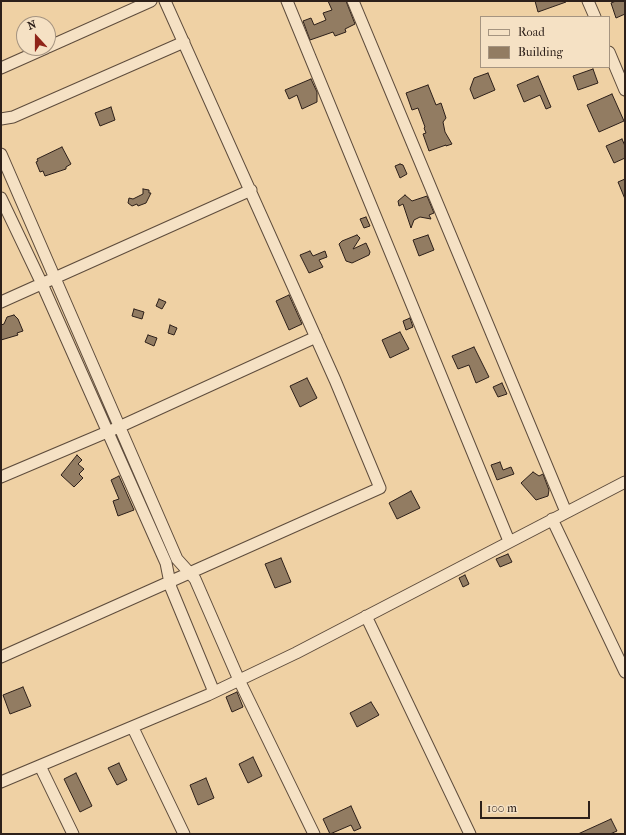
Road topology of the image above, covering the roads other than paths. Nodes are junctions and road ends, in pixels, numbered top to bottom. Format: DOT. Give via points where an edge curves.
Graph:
graph roads {
  1 [pos="151,1"];
  2 [pos="165,1"];
  3 [pos="286,1"];
  4 [pos="353,1"];
  5 [pos="588,1"];
  6 [pos="595,16"];
  7 [pos="184,42"];
  8 [pos="56,44"];
  9 [pos="610,54"];
  10 [pos="29,56"];
  11 [pos="1,68"];
  12 [pos="625,90"];
  13 [pos="1,119"];
  14 [pos="1,154"];
  15 [pos="251,190"];
  16 [pos="1,198"];
  17 [pos="55,279"];
  18 [pos="42,284"];
  19 [pos="1,302"];
  20 [pos="316,337"];
  21 [pos="119,427"];
  22 [pos="107,432"];
  23 [pos="1,477"];
  24 [pos="625,482"];
  25 [pos="566,512"];
  26 [pos="552,519"];
  27 [pos="510,541"];
  28 [pos="191,573"];
  29 [pos="169,582"];
  30 [pos="366,616"];
  31 [pos="1,657"];
  32 [pos="625,672"];
  33 [pos="239,680"];
  34 [pos="214,692"];
  35 [pos="133,728"];
  36 [pos="40,766"];
  37 [pos="1,782"];
  38 [pos="73,834"];
  39 [pos="184,834"];
  40 [pos="314,834"];
  41 [pos="470,834"];
  1 -- 8 [label="street"];
  2 -- 7 [label="street"];
  3 -- 27 [label="street"];
  4 -- 25 [label="street"];
  5 -- 6 [label="street"];
  7 -- 13 [label="street" via="13,117"];
  7 -- 15 [label="street"];
  9 -- 12 [label="street"];
  10 -- 11 [label="street"];
  14 -- 17 [label="street"];
  15 -- 17 [label="street"];
  15 -- 20 [label="street"];
  16 -- 18 [label="street"];
  17 -- 18 [label="street"];
  17 -- 21 [label="street"];
  18 -- 19 [label="street"];
  18 -- 22 [label="street"];
  20 -- 21 [label="street"];
  20 -- 28 [label="street" via="380,488"];
  21 -- 22 [label="street"];
  21 -- 28 [label="street" via="177,559"];
  22 -- 23 [label="street"];
  22 -- 29 [label="street" via="166,563"];
  24 -- 25 [label="street"];
  25 -- 26 [label="street"];
  26 -- 27 [label="street"];
  26 -- 32 [label="street"];
  27 -- 30 [label="street"];
  28 -- 29 [label="street"];
  28 -- 33 [label="street"];
  29 -- 31 [label="street"];
  29 -- 34 [label="street"];
  30 -- 33 [label="street"];
  30 -- 41 [label="street"];
  33 -- 34 [label="street"];
  33 -- 40 [label="street"];
  34 -- 35 [label="street"];
  35 -- 36 [label="street"];
  35 -- 39 [label="street"];
  36 -- 37 [label="street"];
  36 -- 38 [label="street"];
}
